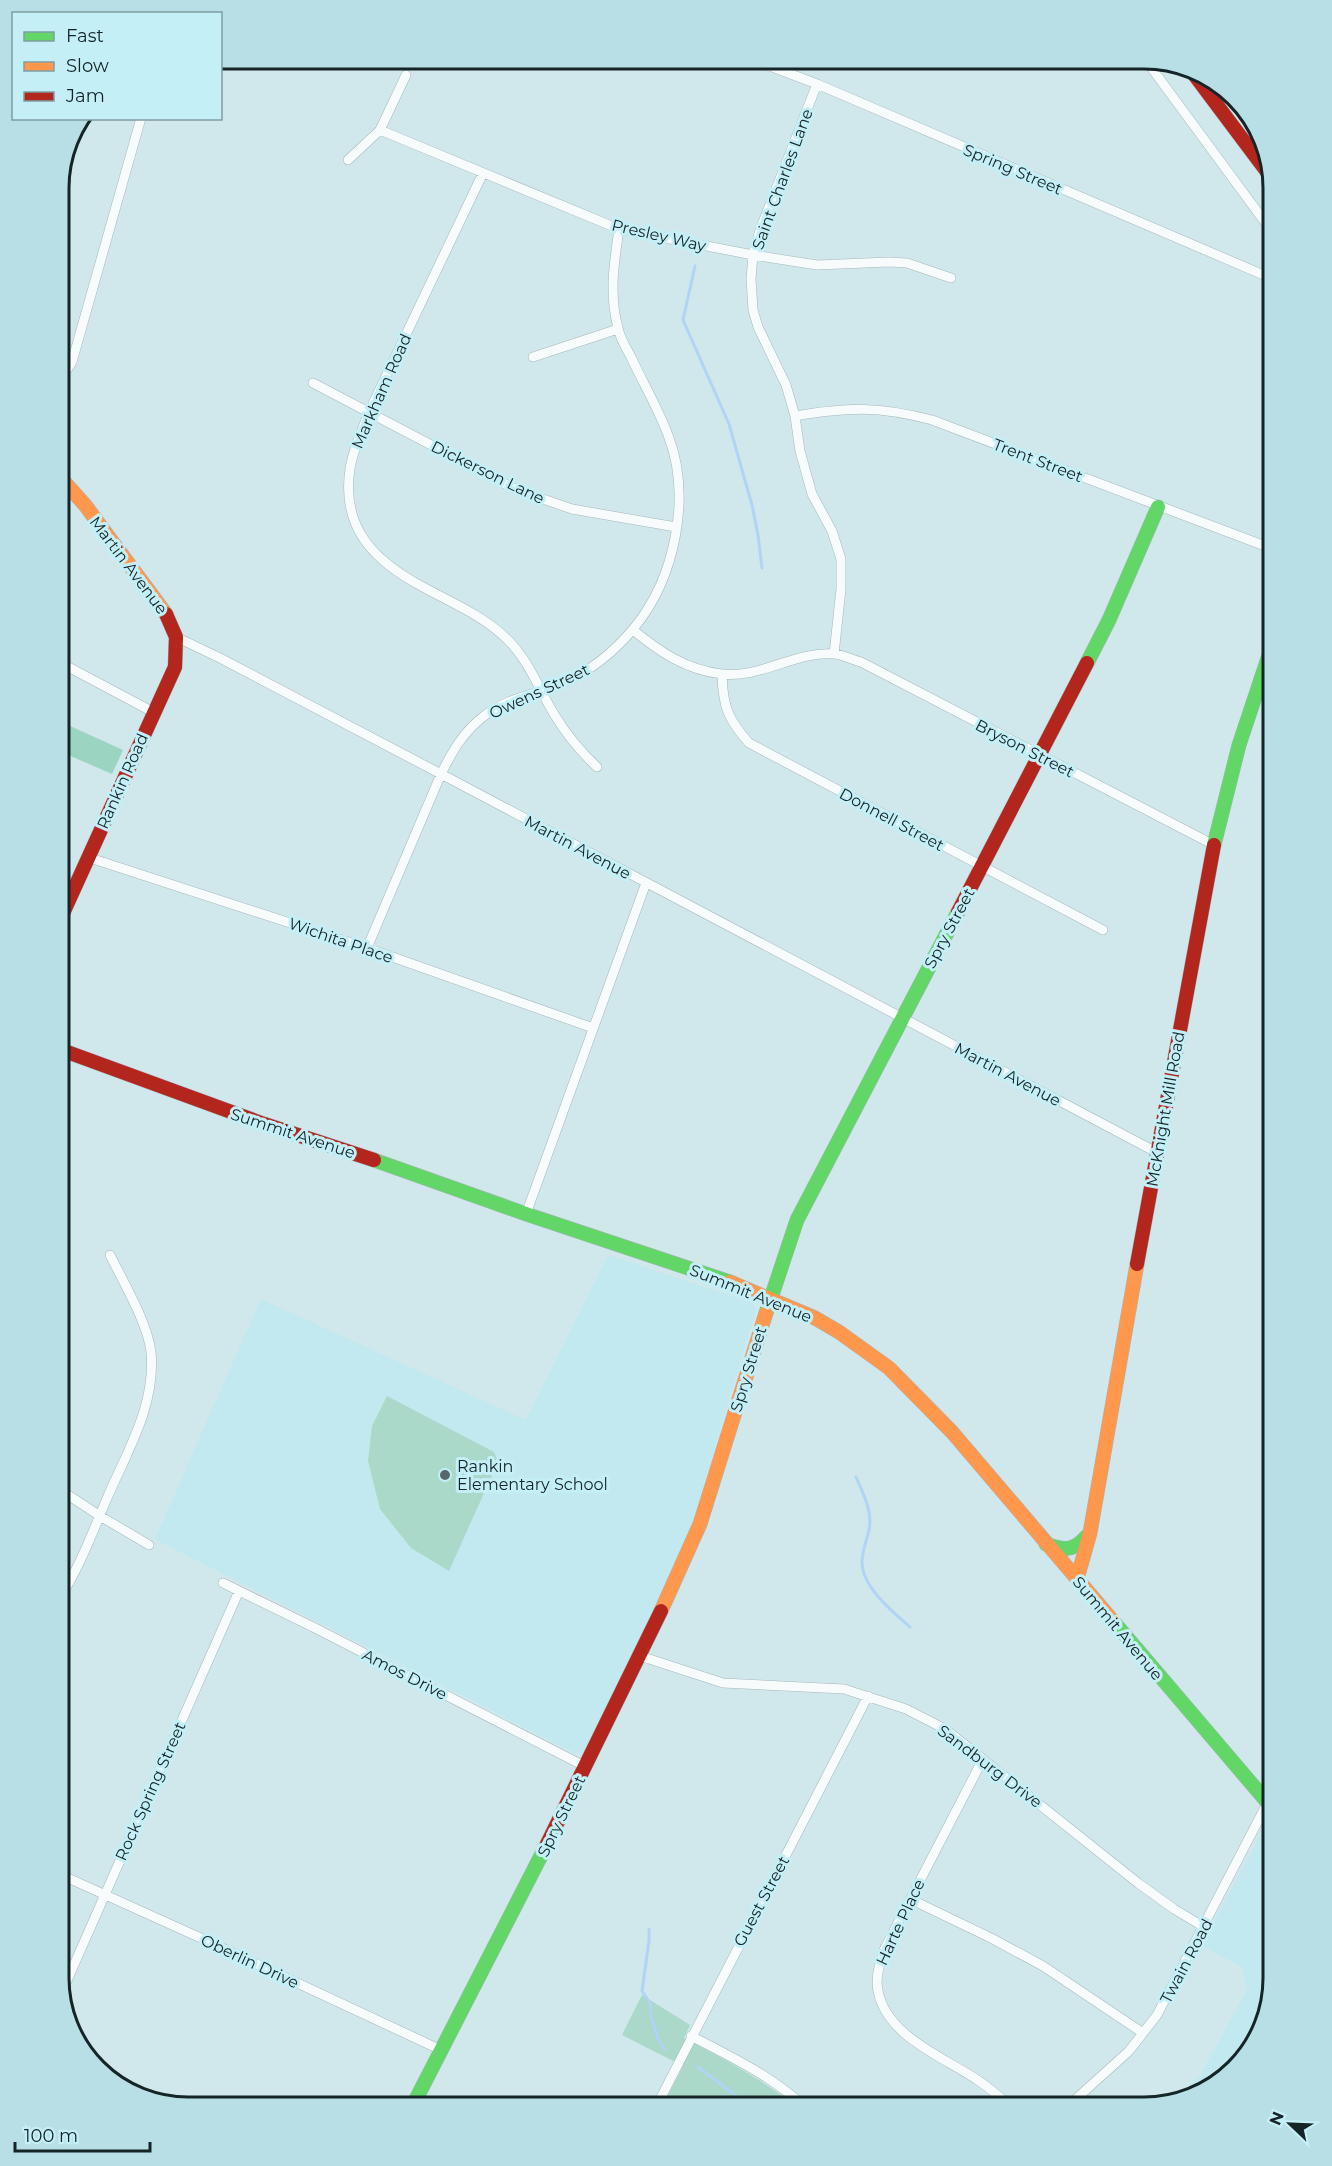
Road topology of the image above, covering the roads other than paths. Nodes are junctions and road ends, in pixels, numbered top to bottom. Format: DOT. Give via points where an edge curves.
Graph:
graph roads {
  1 [pos="778,69"];
  2 [pos="1153,69"];
  3 [pos="406,75"];
  4 [pos="817,84"];
  5 [pos="1202,85"];
  6 [pos="140,120"];
  7 [pos="380,130"];
  8 [pos="348,160"];
  9 [pos="1260,162"];
  10 [pos="483,173"];
  11 [pos="1263,218"];
  12 [pos="620,229"];
  13 [pos="753,255"];
  14 [pos="1263,274"];
  15 [pos="951,278"];
  16 [pos="618,329"];
  17 [pos="533,357"];
  18 [pos="69,367"];
  19 [pos="313,383"];
  20 [pos="369,412"];
  21 [pos="795,416"];
  22 [pos="69,487"];
  23 [pos="1158,507"];
  24 [pos="676,527"];
  25 [pos="1263,545"];
  26 [pos="633,630"];
  27 [pos="176,638"];
  28 [pos="834,654"];
  29 [pos="69,667"];
  30 [pos="722,675"];
  31 [pos="1263,676"];
  32 [pos="541,690"];
  33 [pos="153,712"];
  34 [pos="1040,756"];
  35 [pos="597,767"];
  36 [pos="441,774"];
  37 [pos="1214,845"];
  38 [pos="87,857"];
  39 [pos="982,867"];
  40 [pos="646,884"];
  41 [pos="69,899"];
  42 [pos="1104,930"];
  43 [pos="367,948"];
  44 [pos="903,1019"];
  45 [pos="593,1028"];
  46 [pos="69,1053"];
  47 [pos="1156,1152"];
  48 [pos="526,1214"];
  49 [pos="110,1255"];
  50 [pos="771,1297"];
  51 [pos="69,1496"];
  52 [pos="100,1516"];
  53 [pos="1090,1533"];
  54 [pos="1046,1543"];
  55 [pos="149,1545"];
  56 [pos="1077,1580"];
  57 [pos="69,1582"];
  58 [pos="224,1583"];
  59 [pos="238,1591"];
  60 [pos="640,1656"];
  61 [pos="868,1696"];
  62 [pos="983,1759"];
  63 [pos="586,1767"];
  64 [pos="1263,1793"];
  65 [pos="1263,1815"];
  66 [pos="69,1879"];
  67 [pos="105,1896"];
  68 [pos="910,1899"];
  69 [pos="1204,1927"];
  70 [pos="69,1976"];
  71 [pos="1143,2033"];
  72 [pos="691,2036"];
  73 [pos="441,2050"];
  74 [pos="417,2097"];
  75 [pos="661,2097"];
  76 [pos="793,2097"];
  77 [pos="998,2097"];
  78 [pos="1079,2097"];
  1 -- 4 [label="street, Spring Street"];
  2 -- 11 [label="street"];
  3 -- 7 [label="street"];
  4 -- 13 [label="street, Saint Charles Lane"];
  4 -- 14 [label="street, Spring Street"];
  5 -- 9 [label="main road"];
  6 -- 18 [label="street"];
  7 -- 8 [label="street"];
  7 -- 10 [label="street, Presley Way"];
  10 -- 12 [label="street, Presley Way"];
  10 -- 20 [label="street, Markham Road"];
  12 -- 13 [label="street, Presley Way"];
  12 -- 16 [label="street, Owens Street" via="612,293"];
  13 -- 15 [label="street, Presley Way" via="817,265 907,263"];
  13 -- 21 [label="street, Saint Charles Lane" via="753,310 786,385"];
  16 -- 17 [label="street"];
  16 -- 24 [label="street, Owens Street" via="668,436 679,497"];
  19 -- 20 [label="street, Dickerson Lane"];
  20 -- 24 [label="street, Dickerson Lane" via="544,501"];
  20 -- 32 [label="street, Markham Road" via="352,458 348,493 360,537 397,572 484,620 524,660"];
  21 -- 23 [label="street, Trent Street" via="856,408 905,413"];
  21 -- 28 [label="street, Saint Charles Lane" via="812,494 832,531 841,559"];
  22 -- 27 [label="main road, Martin Avenue" via="158,601"];
  23 -- 25 [label="street, Trent Street"];
  23 -- 34 [label="main road, Spry Street" via="1109,620"];
  24 -- 26 [label="street, Owens Street" via="666,569"];
  26 -- 30 [label="street" via="662,654"];
  26 -- 32 [label="street, Owens Street" via="598,663"];
  27 -- 33 [label="main road, Rankin Road" via="175,667"];
  27 -- 36 [label="street, Martin Avenue"];
  28 -- 30 [label="street"];
  28 -- 34 [label="street, Bryson Street" via="861,662"];
  29 -- 33 [label="street"];
  30 -- 39 [label="street, Donnell Street" via="723,697 733,725 749,744"];
  31 -- 37 [label="main road, McKnight Mill Road" via="1239,745"];
  32 -- 35 [label="street, Markham Road" via="566,733"];
  32 -- 36 [label="street, Owens Street" via="503,704 483,717 453,749"];
  33 -- 38 [label="main road, Rankin Road"];
  34 -- 37 [label="street, Bryson Street"];
  34 -- 39 [label="main road, Spry Street"];
  36 -- 40 [label="street, Martin Avenue"];
  36 -- 43 [label="street, Owens Street"];
  37 -- 47 [label="main road, McKnight Mill Road"];
  38 -- 41 [label="main road, Rankin Road"];
  38 -- 43 [label="street, Wichita Place"];
  39 -- 42 [label="street, Donnell Street"];
  39 -- 44 [label="main road, Spry Street"];
  40 -- 44 [label="street, Martin Avenue"];
  40 -- 45 [label="street"];
  43 -- 45 [label="street, Wichita Place"];
  44 -- 47 [label="street, Martin Avenue"];
  44 -- 50 [label="main road, Spry Street" via="797,1220"];
  45 -- 48 [label="street"];
  46 -- 48 [label="main road, Summit Avenue"];
  47 -- 53 [label="main road, McKnight Mill Road"];
  48 -- 50 [label="main road, Summit Avenue"];
  49 -- 52 [label="street" via="137,1309 151,1350 152,1378 145,1411"];
  50 -- 54 [label="main road, Summit Avenue" via="831,1327 889,1368 952,1432"];
  50 -- 60 [label="main road, Spry Street" via="700,1524"];
  51 -- 52 [label="street"];
  52 -- 55 [label="street"];
  52 -- 57 [label="street"];
  53 -- 54 [label="main road" via="1072,1550"];
  53 -- 56 [label="main road, McKnight Mill Road"];
  54 -- 56 [label="main road, Summit Avenue"];
  56 -- 64 [label="main road, Summit Avenue"];
  58 -- 59 [label="street, Amos Drive"];
  59 -- 63 [label="street, Amos Drive"];
  59 -- 67 [label="street, Rock Spring Street"];
  60 -- 61 [label="street, Sandburg Drive" via="723,1683 844,1689"];
  60 -- 63 [label="main road, Spry Street"];
  61 -- 62 [label="street, Sandburg Drive" via="906,1709 945,1729"];
  61 -- 72 [label="street, Guest Street"];
  62 -- 68 [label="street, Harte Place"];
  62 -- 69 [label="street, Sandburg Drive" via="1138,1883"];
  63 -- 73 [label="main road, Spry Street"];
  65 -- 69 [label="street, Twain Road"];
  66 -- 67 [label="street, Oberlin Drive"];
  67 -- 70 [label="street, Rock Spring Street"];
  67 -- 73 [label="street, Oberlin Drive"];
  68 -- 71 [label="street" via="1043,1966"];
  68 -- 77 [label="street, Harte Place" via="884,1950 878,1971 877,1989 884,2008 908,2035"];
  69 -- 71 [label="street, Twain Road" via="1157,2015"];
  71 -- 78 [label="street, Twain Road"];
  72 -- 75 [label="street, Guest Street"];
  72 -- 76 [label="street" via="743,2062"];
  73 -- 74 [label="main road, Spry Street"];
}
